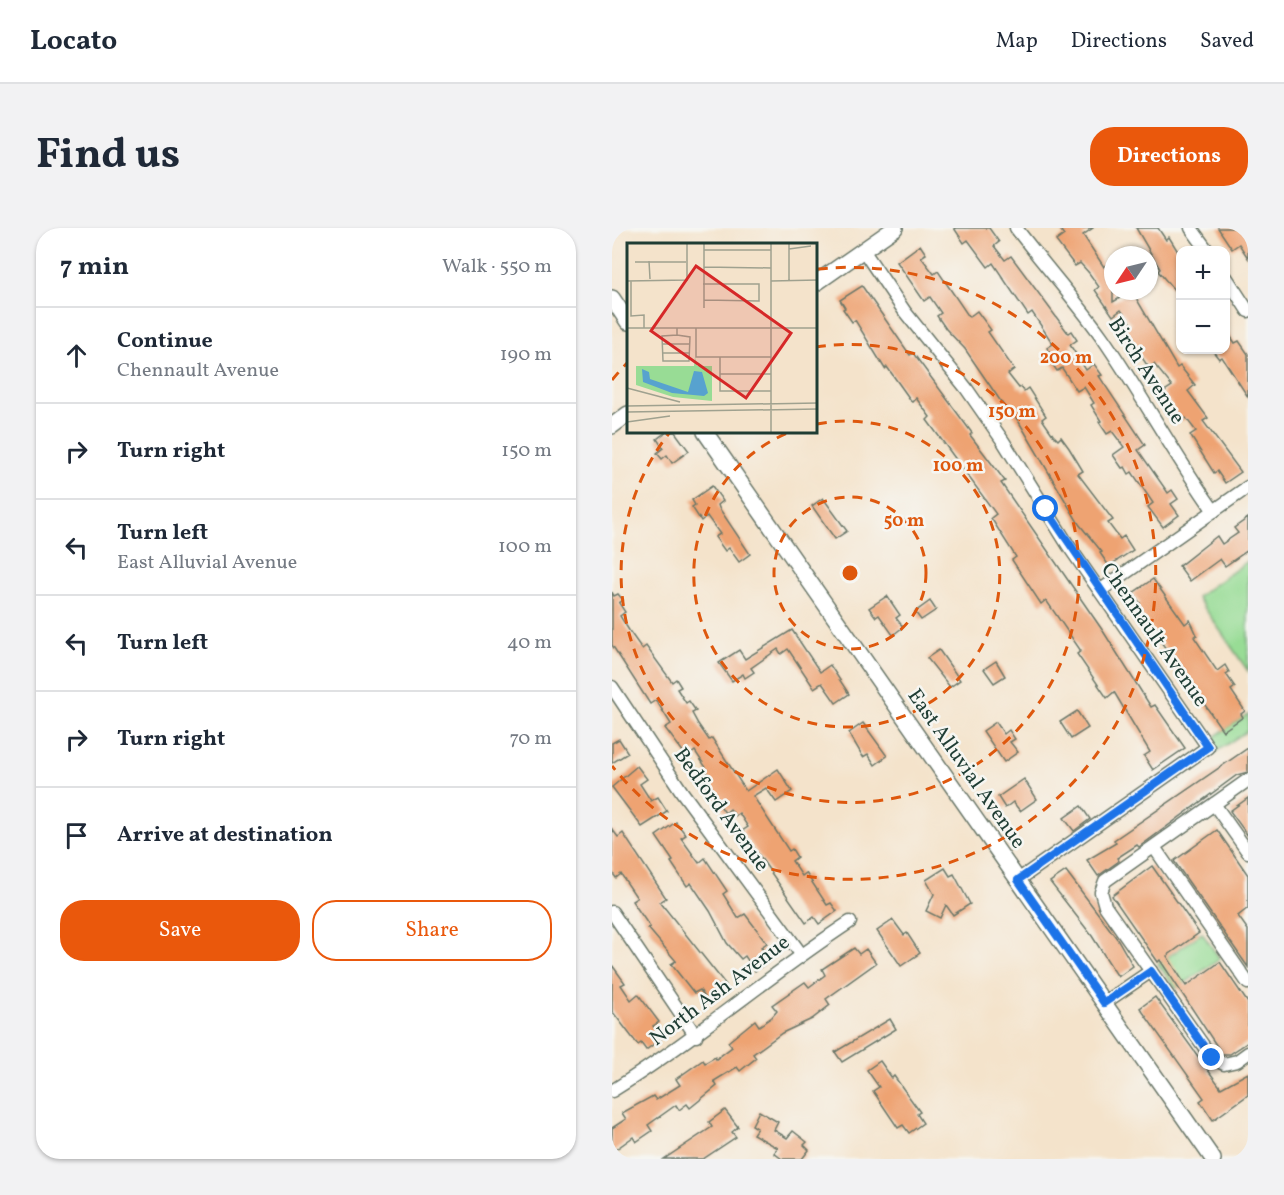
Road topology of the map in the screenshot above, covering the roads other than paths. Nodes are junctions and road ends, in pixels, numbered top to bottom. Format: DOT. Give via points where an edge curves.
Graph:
graph roads {
  1 [pos="895,228"];
  2 [pos="1016,228"];
  3 [pos="1191,228"];
  4 [pos="1204,246"];
  5 [pos="863,250"];
  6 [pos="818,282"];
  7 [pos="1230,283"];
  8 [pos="612,298"];
  9 [pos="1248,311"];
  10 [pos="627,320"];
  11 [pos="627,415"];
  12 [pos="612,426"];
  13 [pos="706,434"];
  14 [pos="1248,487"];
  15 [pos="1214,511"];
  16 [pos="1101,590"];
  17 [pos="612,687"];
  18 [pos="1248,780"];
  19 [pos="1214,804"];
  20 [pos="1154,847"];
  21 [pos="1248,852"];
  22 [pos="1018,880"];
  23 [pos="612,912"];
  24 [pos="850,922"];
  25 [pos="801,954"];
  26 [pos="1151,971"];
  27 [pos="1248,983"];
  28 [pos="1104,1003"];
  29 [pos="696,1036"];
  30 [pos="1248,1053"];
  31 [pos="612,1091"];
  32 [pos="1213,1159"];
  1 -- 5 [label="street"];
  2 -- 15 [label="street, Birch Avenue" via="1102,337"];
  3 -- 4 [label="street"];
  5 -- 6 [label="street"];
  5 -- 16 [label="street, Chennault Avenue" via="905,312 966,388"];
  7 -- 9 [label="street"];
  8 -- 10 [label="street"];
  11 -- 12 [label="street"];
  13 -- 22 [label="street, East Alluvial Avenue"];
  14 -- 15 [label="street"];
  15 -- 16 [label="street"];
  16 -- 22 [label="street, Chennault Avenue" via="1208,747"];
  17 -- 25 [label="street, Bedford Avenue" via="682,792"];
  18 -- 19 [label="street"];
  19 -- 20 [label="street"];
  19 -- 21 [label="street"];
  20 -- 26 [label="street" via="1105,881 1101,892 1106,906"];
  20 -- 27 [label="street"];
  22 -- 28 [label="street, East Alluvial Avenue"];
  23 -- 29 [label="street"];
  24 -- 25 [label="street, North Ash Avenue"];
  25 -- 29 [label="street, North Ash Avenue"];
  26 -- 28 [label="street"];
  26 -- 30 [label="street" via="1212,1058 1224,1064"];
  28 -- 32 [label="street, East Alluvial Avenue"];
  29 -- 31 [label="street, North Ash Avenue"];
}
